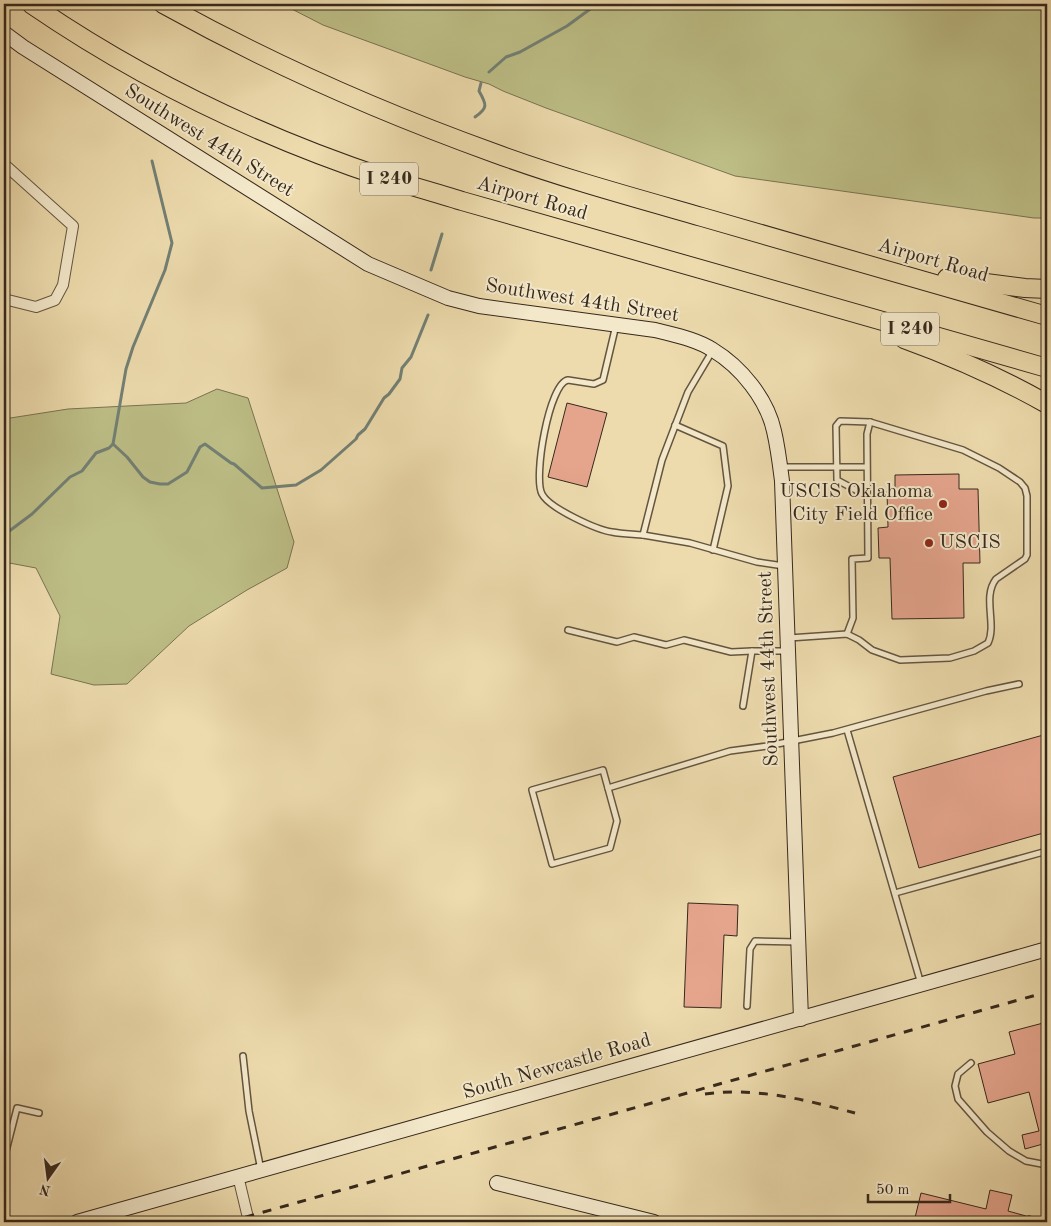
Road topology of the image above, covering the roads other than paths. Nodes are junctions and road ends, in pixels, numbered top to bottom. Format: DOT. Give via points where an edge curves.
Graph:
graph roads {
  1 [pos="31,4"];
  2 [pos="163,4"];
  3 [pos="4,33"];
  4 [pos="4,164"];
  5 [pos="886,270"];
  6 [pos="1047,289"];
  7 [pos="772,291"];
  8 [pos="4,300"];
  9 [pos="1047,316"];
  10 [pos="616,325"];
  11 [pos="713,350"];
  12 [pos="1047,368"];
  13 [pos="1047,404"];
  14 [pos="870,422"];
  15 [pos="675,425"];
  16 [pos="866,466"];
  17 [pos="780,467"];
  18 [pos="837,467"];
  19 [pos="867,496"];
  20 [pos="643,535"];
  21 [pos="713,550"];
  22 [pos="786,566"];
  23 [pos="568,630"];
  24 [pos="847,634"];
  25 [pos="789,644"];
  26 [pos="752,650"];
  27 [pos="1019,684"];
  28 [pos="743,706"];
  29 [pos="847,730"];
  30 [pos="792,742"];
  31 [pos="608,788"];
  32 [pos="1047,851"];
  33 [pos="895,893"];
  34 [pos="798,942"];
  35 [pos="1047,949"];
  36 [pos="921,985"];
  37 [pos="747,1006"];
  38 [pos="801,1019"];
  39 [pos="243,1056"];
  40 [pos="971,1063"];
  41 [pos="39,1113"];
  42 [pos="4,1159"];
  43 [pos="1047,1165"];
  44 [pos="261,1170"];
  45 [pos="238,1176"];
  46 [pos="497,1183"];
  47 [pos="4,1214"];
  48 [pos="10,1222"];
  49 [pos="77,1222"];
  50 [pos="250,1222"];
  51 [pos="654,1222"];
  1 -- 7 [label="highway, Airport Road / I 240" via="149,76 271,134 335,160 385,178"];
  2 -- 5 [label="highway, Airport Road / I 240" via="266,58 349,96 496,154 580,182"];
  3 -- 10 [label="street, Southwest 44th Street" via="368,264 448,298 472,304"];
  4 -- 8 [label="street" via="73,226 63,285 55,300 36,308"];
  5 -- 6 [label="highway"];
  5 -- 9 [label="highway, Airport Road / I 240"];
  7 -- 12 [label="highway, Airport Road / I 240"];
  7 -- 13 [label="highway" via="951,356 1011,383"];
  10 -- 11 [label="street, Southwest 44th Street" via="675,335"];
  10 -- 20 [label="lane" via="603,380 594,384 568,380 560,385 552,402 539,481 543,496 568,514 611,532"];
  11 -- 15 [label="lane" via="688,392"];
  11 -- 17 [label="street, Southwest 44th Street" via="747,379 762,402 774,430"];
  14 -- 16 [label="lane"];
  14 -- 18 [label="lane" via="840,420 836,426"];
  14 -- 24 [label="lane" via="963,450 1020,482 1028,496 1028,550 1025,560 993,583 990,639 974,651 950,658 900,660 872,650"];
  15 -- 20 [label="lane" via="662,460"];
  15 -- 21 [label="lane" via="723,446 728,486"];
  16 -- 18 [label="lane"];
  16 -- 19 [label="lane"];
  17 -- 18 [label="lane"];
  17 -- 22 [label="street, Southwest 44th Street"];
  18 -- 19 [label="lane" via="837,480"];
  19 -- 24 [label="lane" via="868,558 852,559 853,618"];
  20 -- 21 [label="lane"];
  21 -- 22 [label="lane"];
  22 -- 25 [label="street, Southwest 44th Street"];
  23 -- 26 [label="lane" via="616,642 634,637 666,645 684,640 732,652"];
  24 -- 25 [label="lane"];
  25 -- 26 [label="lane"];
  25 -- 30 [label="street, Southwest 44th Street"];
  26 -- 28 [label="lane"];
  27 -- 29 [label="lane"];
  29 -- 30 [label="lane"];
  29 -- 33 [label="lane"];
  30 -- 31 [label="lane" via="730,751"];
  30 -- 34 [label="street, Southwest 44th Street"];
  31 -- 31 [label="lane" via="617,821 610,848 552,864 532,790 603,770"];
  32 -- 33 [label="lane"];
  33 -- 36 [label="lane"];
  34 -- 37 [label="lane" via="755,941 750,949"];
  34 -- 38 [label="street, Southwest 44th Street"];
  35 -- 36 [label="street, South Newcastle Road"];
  36 -- 38 [label="street, South Newcastle Road"];
  38 -- 44 [label="street, South Newcastle Road"];
  39 -- 44 [label="lane" via="249,1111"];
  40 -- 43 [label="lane" via="958,1074 955,1086 958,1098 987,1132 1009,1151 1026,1161"];
  41 -- 42 [label="lane" via="17,1108"];
  44 -- 45 [label="street, South Newcastle Road"];
  45 -- 49 [label="street, South Newcastle Road"];
  45 -- 50 [label="street"];
  46 -- 51 [label="street"];
  47 -- 48 [label="lane"];
}
